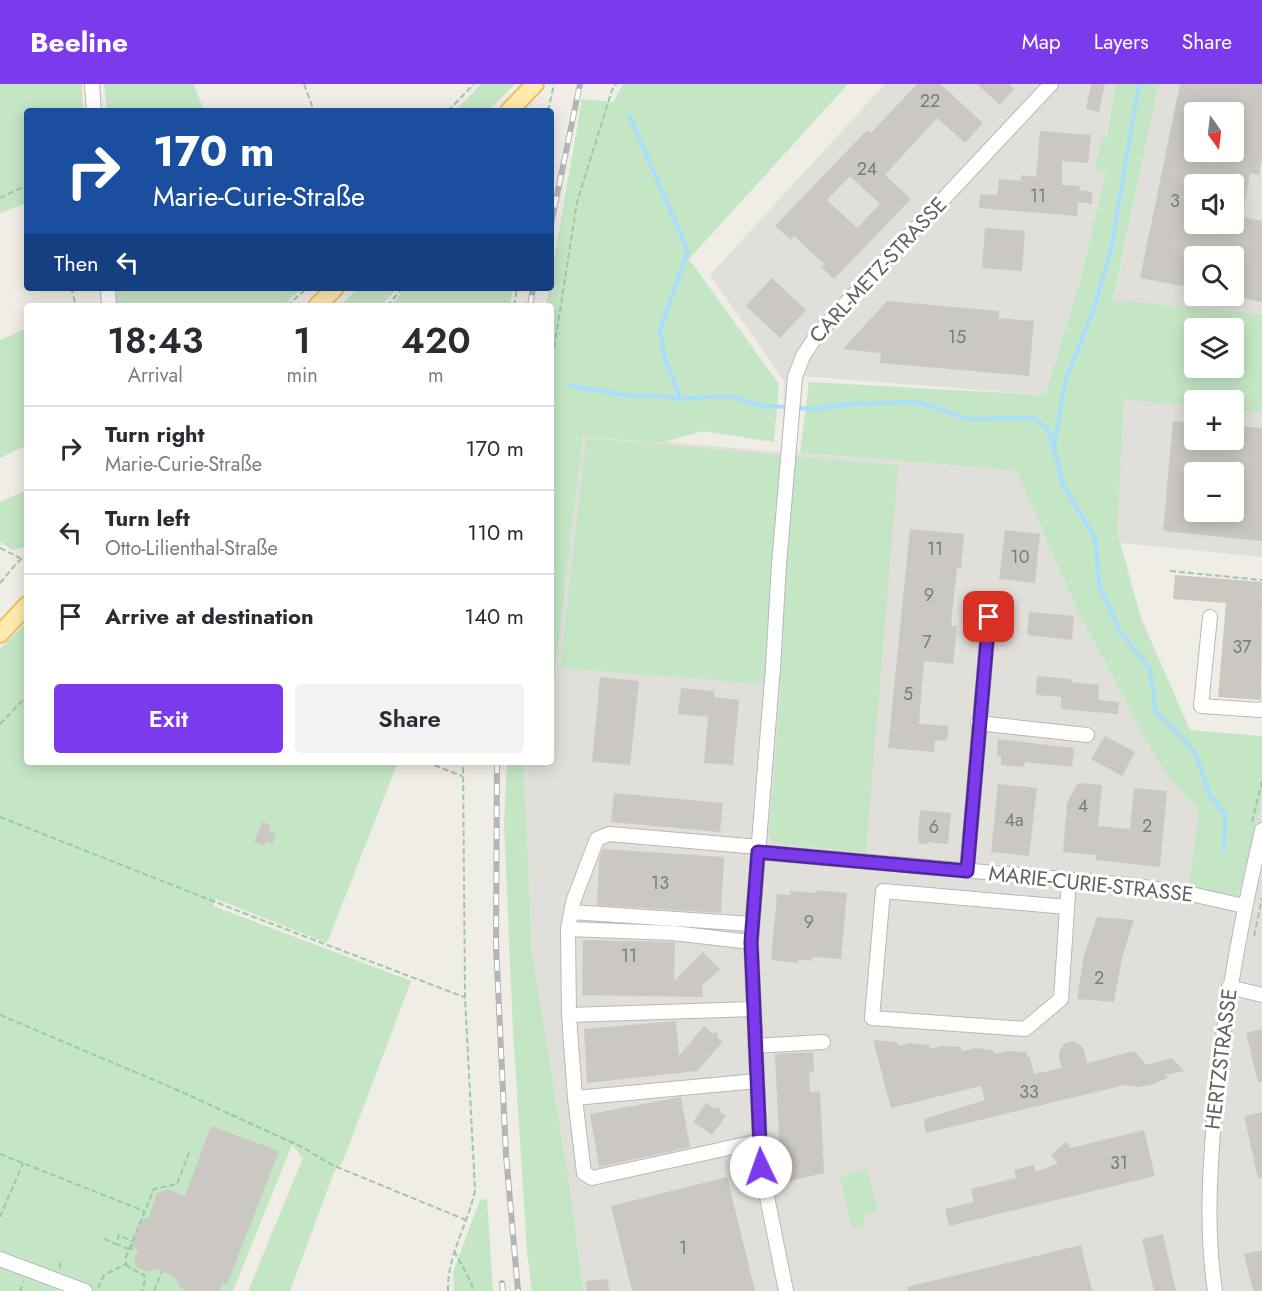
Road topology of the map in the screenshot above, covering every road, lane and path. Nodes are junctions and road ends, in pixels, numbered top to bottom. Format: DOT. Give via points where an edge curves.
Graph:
graph roads {
  1 [pos="92,84"];
  2 [pos="304,84"];
  3 [pos="474,84"];
  4 [pos="535,84"];
  5 [pos="554,84"];
  6 [pos="611,84"];
  7 [pos="616,84"];
  8 [pos="1051,84"];
  9 [pos="612,90"];
  10 [pos="94,108"];
  11 [pos="313,108"];
  12 [pos="451,108"];
  13 [pos="512,108"];
  14 [pos="549,108"];
  15 [pos="24,186"];
  16 [pos="0,198"];
  17 [pos="304,291"];
  18 [pos="332,291"];
  19 [pos="400,291"];
  20 [pos="290,303"];
  21 [pos="320,303"];
  22 [pos="390,303"];
  23 [pos="554,349"];
  24 [pos="0,548"];
  25 [pos="24,556"];
  26 [pos="20,558"];
  27 [pos="1170,571"];
  28 [pos="1262,580"];
  29 [pos="0,583"];
  30 [pos="24,608"];
  31 [pos="989,617"];
  32 [pos="1210,617"];
  33 [pos="0,634"];
  34 [pos="24,699"];
  35 [pos="1262,709"];
  36 [pos="978,723"];
  37 [pos="0,724"];
  38 [pos="1087,735"];
  39 [pos="434,765"];
  40 [pos="463,765"];
  41 [pos="462,776"];
  42 [pos="0,817"];
  43 [pos="1262,830"];
  44 [pos="758,850"];
  45 [pos="967,871"];
  46 [pos="1070,879"];
  47 [pos="1244,906"];
  48 [pos="1067,907"];
  49 [pos="571,912"];
  50 [pos="752,924"];
  51 [pos="568,929"];
  52 [pos="751,942"];
  53 [pos="1229,987"];
  54 [pos="1262,995"];
  55 [pos="465,997"];
  56 [pos="754,1009"];
  57 [pos="0,1015"];
  58 [pos="569,1016"];
  59 [pos="823,1042"];
  60 [pos="755,1046"];
  61 [pos="757,1081"];
  62 [pos="575,1098"];
  63 [pos="760,1141"];
  64 [pos="190,1150"];
  65 [pos="0,1154"];
  66 [pos="23,1163"];
  67 [pos="144,1211"];
  68 [pos="0,1217"];
  69 [pos="466,1220"];
  70 [pos="104,1239"];
  71 [pos="132,1243"];
  72 [pos="116,1244"];
  73 [pos="129,1249"];
  74 [pos="454,1251"];
  75 [pos="0,1259"];
  76 [pos="126,1264"];
  77 [pos="162,1271"];
  78 [pos="85,1291"];
  79 [pos="97,1291"];
  80 [pos="142,1291"];
  81 [pos="154,1291"];
  82 [pos="447,1291"];
  83 [pos="473,1291"];
  84 [pos="786,1291"];
  85 [pos="1215,1291"];
  1 -- 10 [label="street"];
  2 -- 11 [label="path"];
  3 -- 12 [label="path"];
  4 -- 13 [label="main road"];
  5 -- 14 [label="path"];
  6 -- 9 [label="path"];
  7 -- 9 [label="path"];
  8 -- 44 [label="street, CARL-METZ-STRASSE" via="819,332 798,366"];
  9 -- 23 [label="path" via="577,202"];
  15 -- 16 [label="path"];
  17 -- 20 [label="path"];
  18 -- 21 [label="main road"];
  19 -- 22 [label="path"];
  24 -- 26 [label="path"];
  25 -- 26 [label="path"];
  26 -- 29 [label="path"];
  27 -- 28 [label="path"];
  30 -- 33 [label="main road"];
  31 -- 36 [label="street"];
  32 -- 35 [label="street" via="1201,706"];
  34 -- 37 [label="path"];
  36 -- 38 [label="street"];
  36 -- 45 [label="street"];
  39 -- 41 [label="path"];
  40 -- 41 [label="path"];
  41 -- 55 [label="path"];
  42 -- 55 [label="path"];
  43 -- 47 [label="street, HERTZSTRASSE"];
  44 -- 45 [label="street, MARIE-CURIE-STRASSE"];
  44 -- 49 [label="street, MARIE-CURIE-STRASSE" via="602,835 597,839"];
  44 -- 50 [label="street, CARL-METZ-STRASSE"];
  45 -- 46 [label="street, MARIE-CURIE-STRASSE"];
  46 -- 47 [label="street, MARIE-CURIE-STRASSE" via="1191,894"];
  46 -- 48 [label="street"];
  47 -- 53 [label="street, HERTZSTRASSE"];
  48 -- 48 [label="street" via="1061,999 1024,1029 872,1018 883,891"];
  49 -- 50 [label="street"];
  49 -- 51 [label="street"];
  50 -- 52 [label="street, CARL-METZ-STRASSE"];
  51 -- 52 [label="street" via="673,933"];
  51 -- 58 [label="street"];
  52 -- 56 [label="street, CARL-METZ-STRASSE"];
  53 -- 54 [label="street"];
  53 -- 85 [label="street, HERTZSTRASSE" via="1216,1076 1208,1195"];
  55 -- 69 [label="path" via="475,1190"];
  56 -- 58 [label="street"];
  56 -- 60 [label="street, CARL-METZ-STRASSE"];
  57 -- 69 [label="path" via="173,1088 304,1148 332,1165"];
  58 -- 62 [label="street"];
  59 -- 60 [label="street"];
  60 -- 61 [label="street, CARL-METZ-STRASSE"];
  61 -- 62 [label="street"];
  61 -- 63 [label="street, CARL-METZ-STRASSE"];
  62 -- 63 [label="street" via="584,1173 588,1178"];
  63 -- 84 [label="street, CARL-METZ-STRASSE" via="761,1167"];
  64 -- 67 [label="path" via="177,1184 154,1189"];
  65 -- 66 [label="path"];
  66 -- 67 [label="path"];
  66 -- 68 [label="path"];
  67 -- 71 [label="path"];
  69 -- 74 [label="path"];
  70 -- 72 [label="path"];
  71 -- 72 [label="path" via="119,1235"];
  71 -- 73 [label="path"];
  72 -- 73 [label="path"];
  73 -- 76 [label="path"];
  74 -- 82 [label="path"];
  74 -- 83 [label="path"];
  75 -- 78 [label="street"];
  76 -- 79 [label="path" via="104,1275"];
  76 -- 80 [label="path" via="144,1275"];
  77 -- 81 [label="path"];
}
